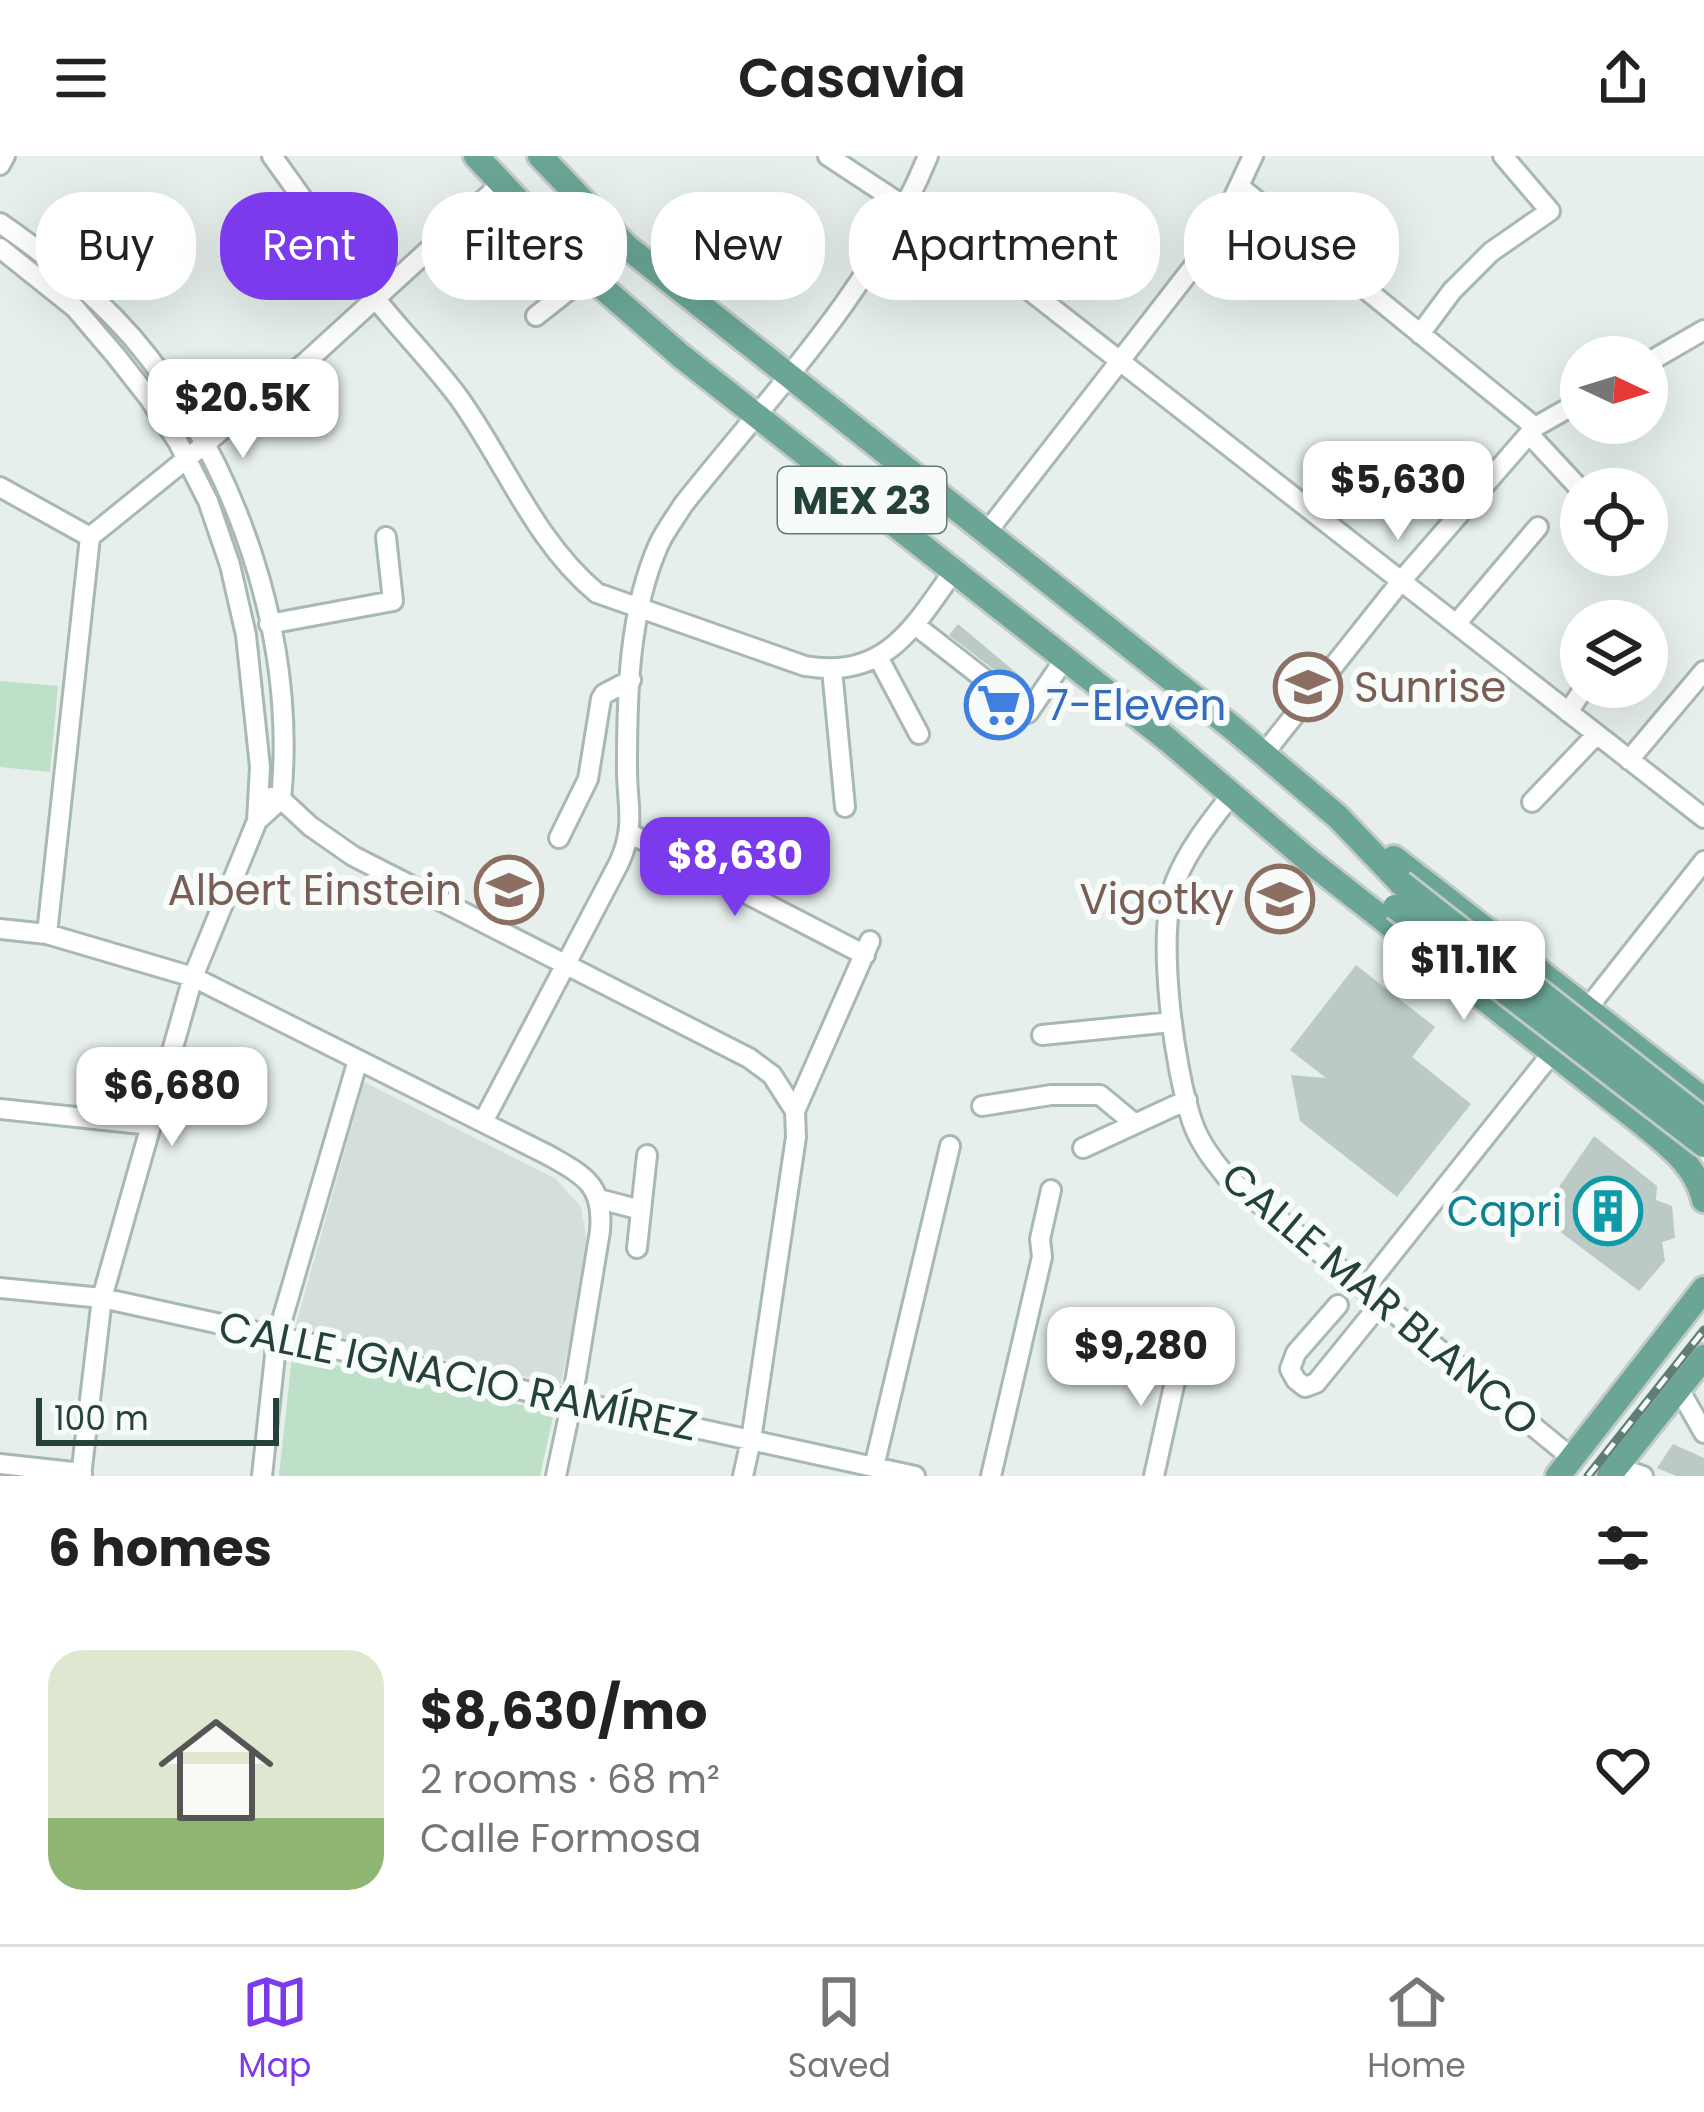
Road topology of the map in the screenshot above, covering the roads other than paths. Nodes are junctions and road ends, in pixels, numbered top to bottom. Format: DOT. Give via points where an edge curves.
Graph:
graph roads {
  1 [pos="5,156"];
  2 [pos="272,156"];
  3 [pos="476,156"];
  4 [pos="540,156"];
  5 [pos="828,156"];
  6 [pos="928,156"];
  7 [pos="1253,156"];
  8 [pos="1503,156"];
  9 [pos="0,165"];
  10 [pos="501,184"];
  11 [pos="1240,187"];
  12 [pos="298,192"];
  13 [pos="509,192"];
  14 [pos="884,192"];
  15 [pos="912,192"];
  16 [pos="0,223"];
  17 [pos="0,248"];
  18 [pos="398,279"];
  19 [pos="849,298"];
  20 [pos="375,300"];
  21 [pos="377,300"];
  22 [pos="556,300"];
  23 [pos="617,300"];
  24 [pos="1040,300"];
  25 [pos="536,316"];
  26 [pos="1704,330"];
  27 [pos="1420,334"];
  28 [pos="1668,351"];
  29 [pos="1120,364"];
  30 [pos="788,375"];
  31 [pos="1560,414"];
  32 [pos="754,415"];
  33 [pos="1532,431"];
  34 [pos="205,444"];
  35 [pos="187,458"];
  36 [pos="1563,468"];
  37 [pos="0,487"];
  38 [pos="1538,527"];
  39 [pos="987,532"];
  40 [pos="90,537"];
  41 [pos="386,538"];
  42 [pos="953,572"];
  43 [pos="1402,580"];
  44 [pos="640,609"];
  45 [pos="269,624"];
  46 [pos="1456,624"];
  47 [pos="915,626"];
  48 [pos="878,657"];
  49 [pos="1064,660"];
  50 [pos="832,669"];
  51 [pos="1704,671"];
  52 [pos="631,680"];
  53 [pos="1571,708"];
  54 [pos="1568,712"];
  55 [pos="1234,729"];
  56 [pos="919,734"];
  57 [pos="1596,735"];
  58 [pos="1270,746"];
  59 [pos="1629,760"];
  60 [pos="1232,794"];
  61 [pos="260,795"];
  62 [pos="281,799"];
  63 [pos="1532,802"];
  64 [pos="845,807"];
  65 [pos="1704,818"];
  66 [pos="257,821"];
  67 [pos="1267,823"];
  68 [pos="631,834"];
  69 [pos="560,838"];
  70 [pos="1704,860"];
  71 [pos="1398,895"];
  72 [pos="0,929"];
  73 [pos="47,934"];
  74 [pos="565,962"];
  75 [pos="193,977"];
  76 [pos="1587,1009"];
  77 [pos="1172,1022"];
  78 [pos="1042,1035"];
  79 [pos="1552,1053"];
  80 [pos="358,1060"];
  81 [pos="1675,1079"];
  82 [pos="1187,1100"];
  83 [pos="1704,1100"];
  84 [pos="982,1106"];
  85 [pos="0,1109"];
  86 [pos="795,1112"];
  87 [pos="1704,1121"];
  88 [pos="483,1122"];
  89 [pos="1135,1124"];
  90 [pos="1642,1124"];
  91 [pos="151,1125"];
  92 [pos="1704,1144"];
  93 [pos="950,1146"];
  94 [pos="1083,1148"];
  95 [pos="647,1155"];
  96 [pos="1051,1190"];
  97 [pos="599,1199"];
  98 [pos="1704,1200"];
  99 [pos="641,1210"];
  100 [pos="637,1248"];
  101 [pos="0,1288"];
  102 [pos="1364,1289"];
  103 [pos="1704,1289"];
  104 [pos="102,1298"];
  105 [pos="1381,1303"];
  106 [pos="1338,1305"];
  107 [pos="277,1336"];
  108 [pos="1181,1354"];
  109 [pos="1704,1357"];
  110 [pos="1679,1389"];
  111 [pos="572,1401"];
  112 [pos="1704,1433"];
  113 [pos="751,1440"];
  114 [pos="0,1464"];
  115 [pos="874,1467"];
  116 [pos="1565,1467"];
  117 [pos="1612,1472"];
  118 [pos="81,1474"];
  119 [pos="262,1476"];
  120 [pos="556,1476"];
  121 [pos="743,1476"];
  122 [pos="915,1476"];
  123 [pos="991,1476"];
  124 [pos="1154,1476"];
  125 [pos="1643,1476"];
  1 -- 9 [label="street"];
  2 -- 12 [label="street"];
  3 -- 10 [label="main road, MEX 23"];
  4 -- 30 [label="main road, MEX 23" via="627,247"];
  5 -- 14 [label="street"];
  6 -- 15 [label="street"];
  7 -- 11 [label="street"];
  8 -- 27 [label="street" via="1550,212 1491,252"];
  10 -- 13 [label="main road, MEX 23"];
  10 -- 18 [label="street"];
  11 -- 27 [label="street"];
  11 -- 29 [label="street" via="1200,258"];
  16 -- 34 [label="street" via="89,292 133,338"];
  17 -- 35 [label="street" via="75,308"];
  19 -- 30 [label="street"];
  20 -- 34 [label="street"];
  21 -- 44 [label="street" via="457,394 555,552 597,593"];
  22 -- 25 [label="street"];
  23 -- 32 [label="main road, MEX 23"];
  24 -- 29 [label="street"];
  26 -- 28 [label="street"];
  27 -- 33 [label="street"];
  29 -- 39 [label="street"];
  29 -- 43 [label="street"];
  30 -- 32 [label="street"];
  30 -- 39 [label="main road, MEX 23"];
  31 -- 33 [label="street"];
  32 -- 42 [label="main road, MEX 23"];
  32 -- 44 [label="street" via="659,543"];
  33 -- 36 [label="street"];
  33 -- 43 [label="street"];
  34 -- 35 [label="street"];
  34 -- 45 [label="street" via="234,507"];
  35 -- 40 [label="street"];
  35 -- 61 [label="street" via="223,544 247,635"];
  37 -- 40 [label="street"];
  38 -- 46 [label="street"];
  39 -- 55 [label="main road, MEX 23"];
  40 -- 73 [label="street"];
  41 -- 45 [label="street" via="393,601"];
  42 -- 47 [label="street"];
  42 -- 49 [label="main road, MEX 23"];
  43 -- 46 [label="street"];
  43 -- 58 [label="street"];
  44 -- 50 [label="street" via="805,667"];
  44 -- 52 [label="street"];
  45 -- 62 [label="street" via="283,731"];
  46 -- 54 [label="street"];
  47 -- 48 [label="street"];
  47 -- 49 [label="street" via="1028,713"];
  48 -- 50 [label="street"];
  48 -- 56 [label="street"];
  49 -- 60 [label="main road, MEX 23"];
  50 -- 64 [label="street"];
  51 -- 59 [label="street"];
  52 -- 68 [label="street"];
  52 -- 69 [label="street" via="601,699 588,779"];
  53 -- 54 [label="street"];
  54 -- 57 [label="street"];
  55 -- 58 [label="main road, MEX 23"];
  55 -- 71 [label="main road, MEX 23" via="1338,817"];
  57 -- 59 [label="street"];
  57 -- 63 [label="street"];
  58 -- 76 [label="main road, MEX 23" via="1408,872"];
  59 -- 65 [label="street"];
  60 -- 67 [label="main road, MEX 23"];
  60 -- 77 [label="street, CALLE MAR BLANCO" via="1174,884 1166,942"];
  61 -- 62 [label="street"];
  61 -- 66 [label="street"];
  62 -- 66 [label="street"];
  62 -- 74 [label="street" via="353,856"];
  66 -- 75 [label="street"];
  67 -- 71 [label="main road"];
  67 -- 79 [label="main road, MEX 23"];
  68 -- 74 [label="street"];
  68 -- 86 [label="street" via="867,948"];
  70 -- 76 [label="street"];
  71 -- 87 [label="main road, bridge"];
  71 -- 92 [label="main road, bridge"];
  72 -- 73 [label="street"];
  73 -- 75 [label="street"];
  74 -- 86 [label="street" via="749,1058 772,1075"];
  74 -- 88 [label="street"];
  75 -- 80 [label="street"];
  75 -- 91 [label="street"];
  76 -- 81 [label="main road, MEX 23"];
  77 -- 78 [label="street"];
  77 -- 82 [label="street, CALLE MAR BLANCO"];
  79 -- 90 [label="main road, MEX 23"];
  79 -- 102 [label="street"];
  80 -- 88 [label="street"];
  80 -- 107 [label="street"];
  81 -- 83 [label="main road, MEX 23"];
  81 -- 90 [label="main road" via="1687,1098 1681,1120 1663,1130"];
  82 -- 89 [label="street"];
  82 -- 102 [label="street, CALLE MAR BLANCO" via="1205,1150 1226,1176"];
  84 -- 89 [label="street" via="1100,1095"];
  85 -- 91 [label="street"];
  86 -- 113 [label="street"];
  88 -- 97 [label="street" via="572,1168"];
  89 -- 94 [label="street"];
  90 -- 98 [label="main road, MEX 23" via="1687,1163"];
  91 -- 104 [label="street"];
  93 -- 115 [label="street"];
  95 -- 99 [label="street"];
  96 -- 123 [label="street"];
  97 -- 99 [label="street"];
  97 -- 111 [label="street"];
  99 -- 100 [label="street"];
  101 -- 104 [label="street, CALLE IGNACIO RAMÍREZ"];
  102 -- 105 [label="street, CALLE MAR BLANCO"];
  103 -- 116 [label="main road"];
  104 -- 107 [label="street, CALLE IGNACIO RAMÍREZ"];
  104 -- 118 [label="street"];
  105 -- 106 [label="street" via="1305,1387 1290,1369 1296,1353"];
  105 -- 116 [label="street, CALLE MAR BLANCO"];
  107 -- 111 [label="street, CALLE IGNACIO RAMÍREZ"];
  107 -- 119 [label="street"];
  108 -- 124 [label="street"];
  109 -- 110 [label="main road"];
  110 -- 112 [label="street"];
  110 -- 117 [label="main road"];
  111 -- 113 [label="street, CALLE IGNACIO RAMÍREZ"];
  111 -- 120 [label="street"];
  113 -- 115 [label="street, CALLE IGNACIO RAMÍREZ"];
  113 -- 121 [label="street"];
  114 -- 118 [label="street"];
  115 -- 122 [label="street, CALLE IGNACIO RAMÍREZ"];
  117 -- 125 [label="street"];
}
